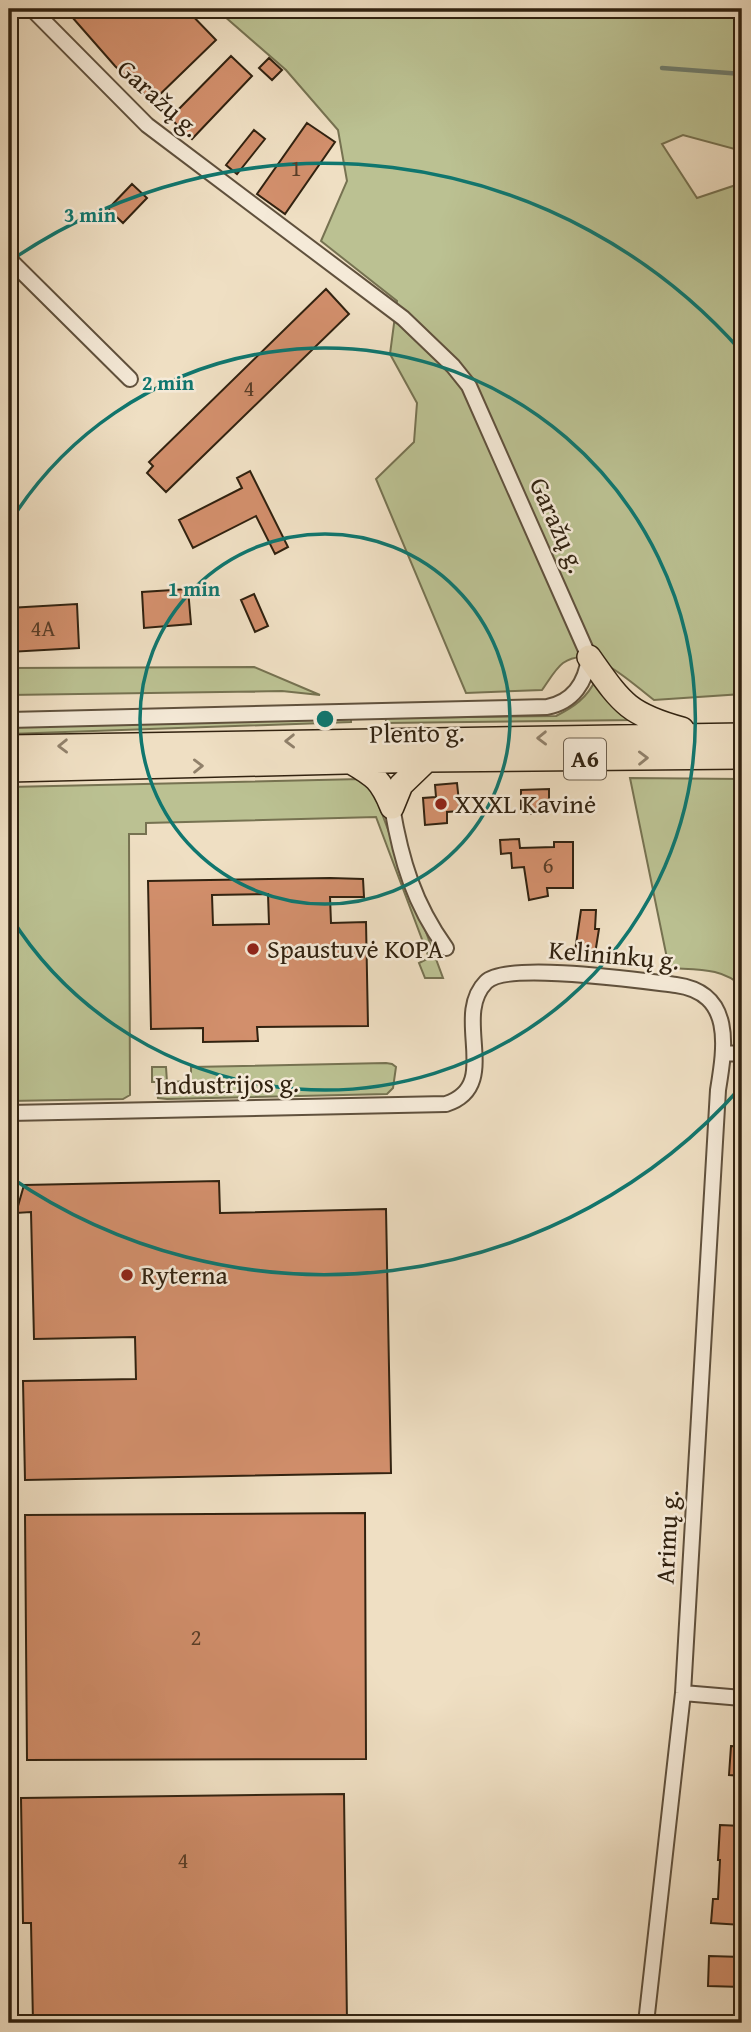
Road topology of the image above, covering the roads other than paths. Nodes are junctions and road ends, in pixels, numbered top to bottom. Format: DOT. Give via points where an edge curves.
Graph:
graph roads {
  1 [pos="32,9"];
  2 [pos="9,259"];
  3 [pos="131,379"];
  4 [pos="589,657"];
  5 [pos="9,720"];
  6 [pos="709,736"];
  7 [pos="742,736"];
  8 [pos="9,747"];
  9 [pos="742,757"];
  10 [pos="428,761"];
  11 [pos="351,762"];
  12 [pos="9,770"];
  13 [pos="392,807"];
  14 [pos="446,948"];
  15 [pos="724,1053"];
  16 [pos="742,1054"];
  17 [pos="446,1104"];
  18 [pos="9,1113"];
  19 [pos="683,1693"];
  20 [pos="742,1698"];
  21 [pos="646,2023"];
  1 -- 4 [label="street, Garažų g." via="147,125 403,318 453,366 469,386"];
  2 -- 3 [label="street"];
  4 -- 5 [label="street" via="587,673 577,690 547,707"];
  4 -- 6 [label="highway" via="637,714"];
  6 -- 7 [label="highway, Plento g. / A6"];
  6 -- 8 [label="highway, Plento g. / A6, one-way"];
  10 -- 9 [label="highway, Plento g. / A6, one-way"];
  10 -- 11 [label="highway, Plento g. / A6"];
  10 -- 13 [label="highway" via="401,785"];
  12 -- 11 [label="highway, Plento g. / A6, one-way"];
  11 -- 13 [label="highway" via="384,786"];
  13 -- 14 [label="street" via="415,897"];
  15 -- 16 [label="street"];
  15 -- 17 [label="street, Kelininkų g." via="722,1024 714,1004 693,987 538,972 495,975 476,997 473,1010 472,1082 464,1097"];
  15 -- 19 [label="street, Arimų g." via="718,1090"];
  17 -- 18 [label="street, Industrijos g."];
  19 -- 20 [label="street"];
  19 -- 21 [label="street, Arimų g."];
}
